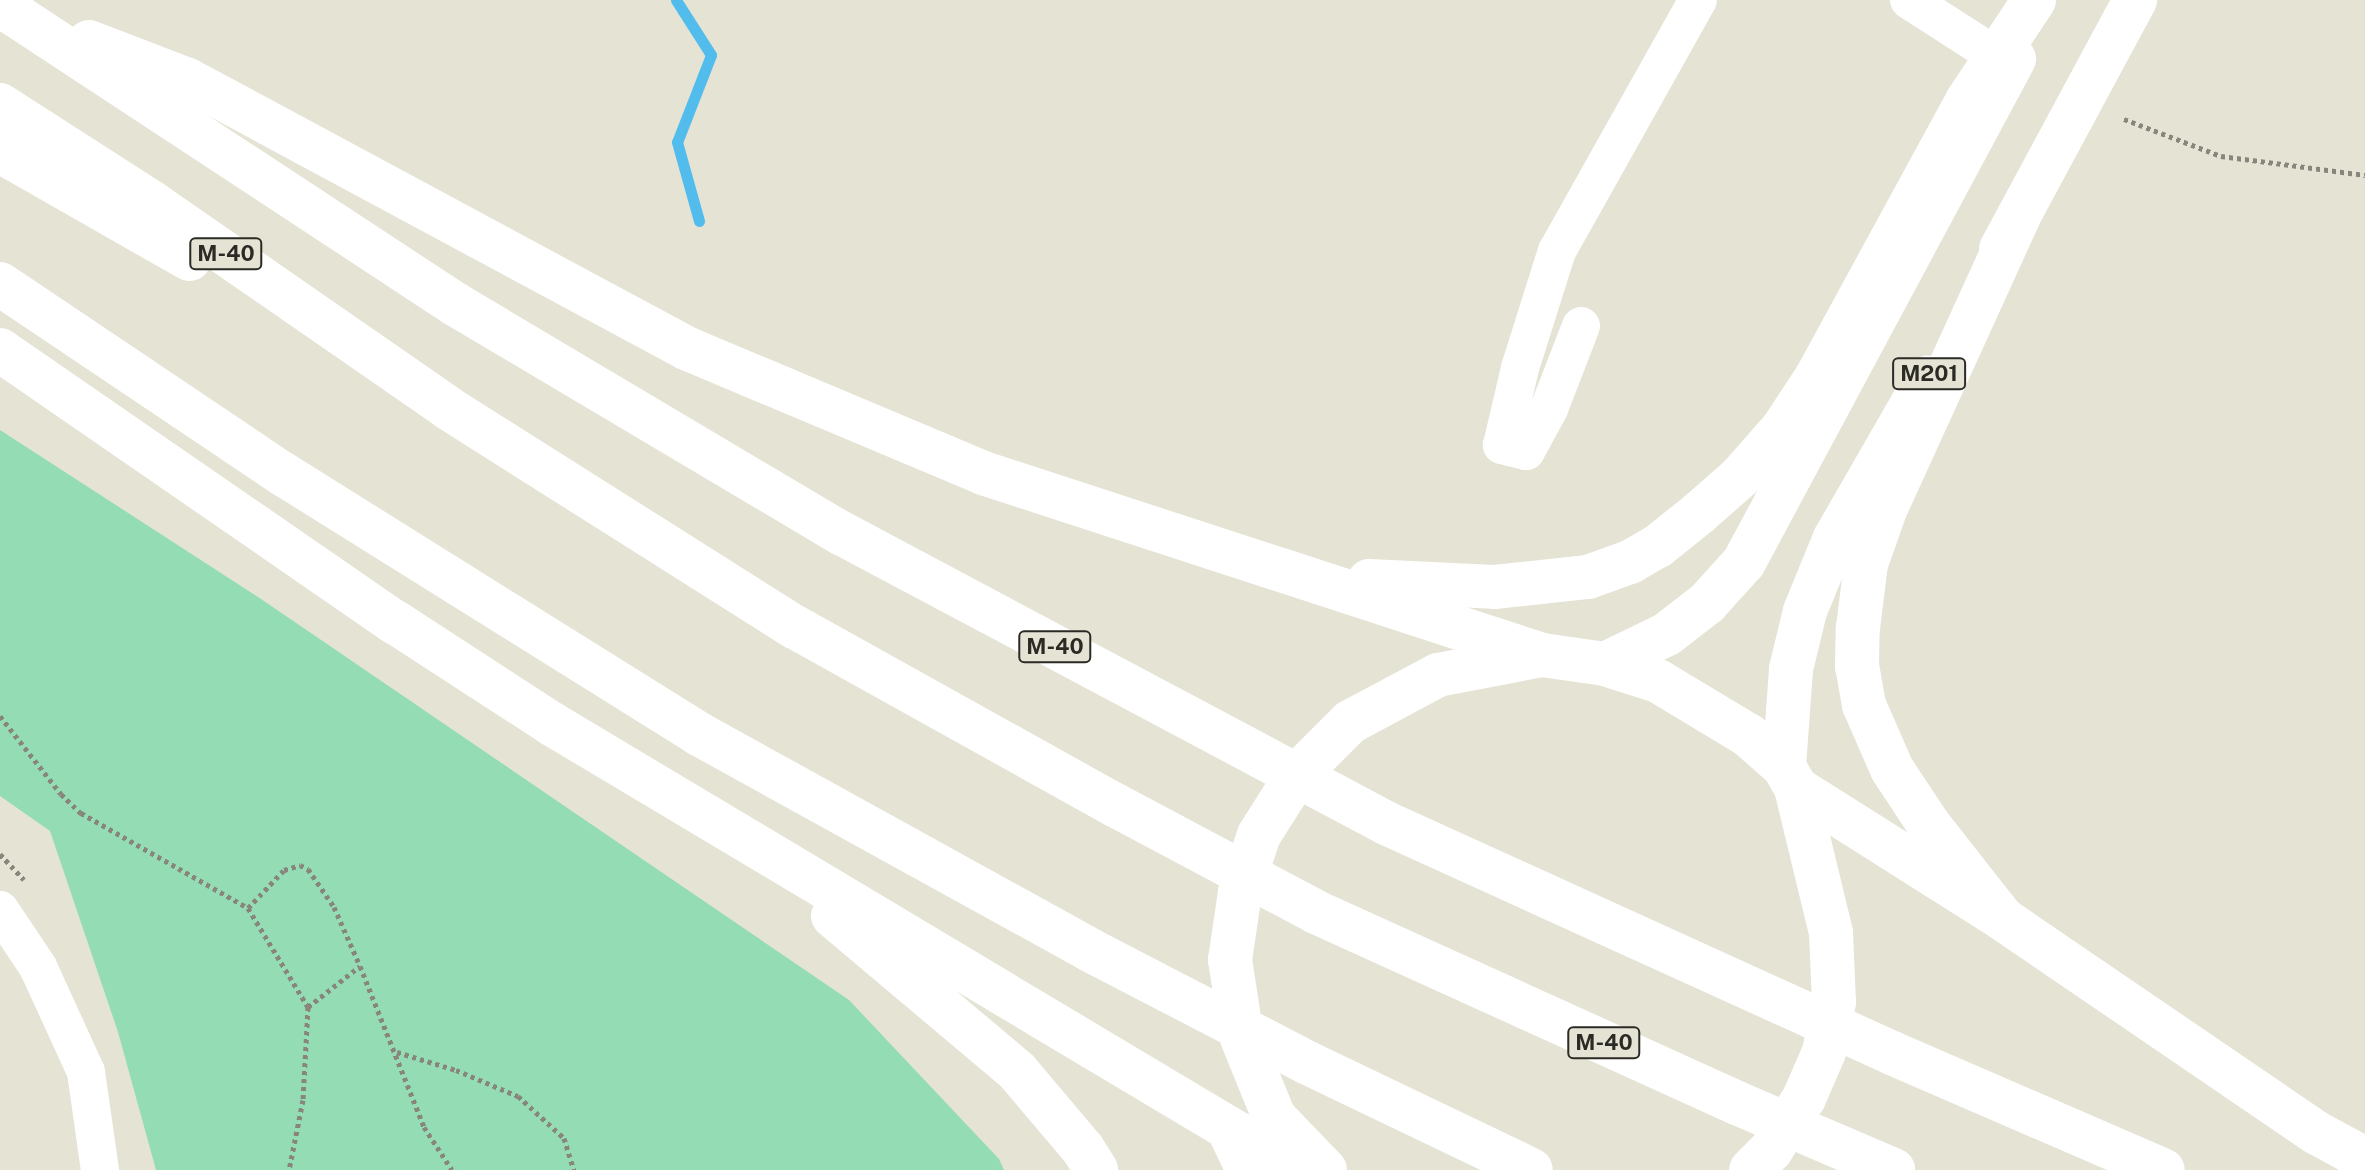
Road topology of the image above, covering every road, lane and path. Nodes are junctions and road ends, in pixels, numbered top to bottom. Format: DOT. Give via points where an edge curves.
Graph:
graph roads {
  1 [pos="1698,0"];
  2 [pos="1909,0"];
  3 [pos="2034,0"];
  4 [pos="2046,0"];
  5 [pos="2135,0"];
  6 [pos="4,8"];
  7 [pos="1976,43"];
  8 [pos="0,105"];
  9 [pos="2124,119"];
  10 [pos="0,151"];
  11 [pos="2365,175"];
  12 [pos="2019,216"];
  13 [pos="0,284"];
  14 [pos="1581,326"];
  15 [pos="0,350"];
  16 [pos="448,408"];
  17 [pos="1315,578"];
  18 [pos="1542,655"];
  19 [pos="1605,664"];
  20 [pos="0,716"];
  21 [pos="1790,778"];
  22 [pos="742,841"];
  23 [pos="248,908"];
  24 [pos="0,910"];
  25 [pos="2003,919"];
  26 [pos="360,966"];
  27 [pos="308,1007"];
  28 [pos="397,1052"];
  29 [pos="2365,1159"];
  30 [pos="1291,1168"];
  31 [pos="100,1170"];
  32 [pos="289,1170"];
  33 [pos="452,1170"];
  34 [pos="574,1170"];
  35 [pos="1096,1170"];
  36 [pos="1531,1170"];
  37 [pos="1751,1170"];
  38 [pos="1893,1170"];
  39 [pos="2163,1170"];
  1 -- 14 [label="street" via="1557,251 1502,445 1526,451 1549,409"];
  2 -- 7 [label="street"];
  3 -- 17 [label="main road" via="1967,101 1816,378 1783,428 1740,477 1658,546 1588,577 1494,587"];
  4 -- 19 [label="main road, M201" via="1744,562 1707,603 1667,634"];
  5 -- 12 [label="main road, M201"];
  6 -- 17 [label="main road" via="188,80 686,348 983,473"];
  6 -- 39 [label="main road, M-40" via="455,304 843,534 1386,823"];
  8 -- 16 [label="main road, M-40" via="151,202"];
  9 -- 11 [label="path" via="2221,156"];
  10 -- 16 [label="main road"];
  12 -- 21 [label="main road, M201" via="1835,538 1805,611 1791,669"];
  12 -- 25 [label="main road" via="1885,510 1866,564 1857,667 1864,705 1892,769"];
  13 -- 36 [label="main road" via="296,483 699,734 1090,950"];
  15 -- 22 [label="main road" via="466,669"];
  16 -- 38 [label="main road, M-40" via="795,627 1303,905"];
  17 -- 18 [label="main road"];
  18 -- 19 [label="main road"];
  18 -- 30 [label="main road" via="1438,675 1350,722 1297,775 1259,835 1240,892 1230,960 1242,1038"];
  19 -- 21 [label="main road" via="1658,681 1707,709 1748,735"];
  20 -- 23 [label="path" via="81,813"];
  21 -- 25 [label="main road"];
  21 -- 37 [label="main road" via="1831,933 1834,1002 1824,1052 1796,1111"];
  22 -- 30 [label="main road" via="939,953"];
  22 -- 35 [label="main road" via="1017,1071"];
  23 -- 26 [label="path" via="284,870 300,865 308,869 334,907"];
  23 -- 27 [label="path"];
  24 -- 31 [label="street" via="38,967 86,1072"];
  25 -- 29 [label="main road" via="2317,1133"];
  26 -- 27 [label="path"];
  26 -- 28 [label="path"];
  27 -- 32 [label="path" via="303,1100"];
  28 -- 33 [label="path" via="424,1127"];
  28 -- 34 [label="path" via="518,1096 564,1138"];
}
